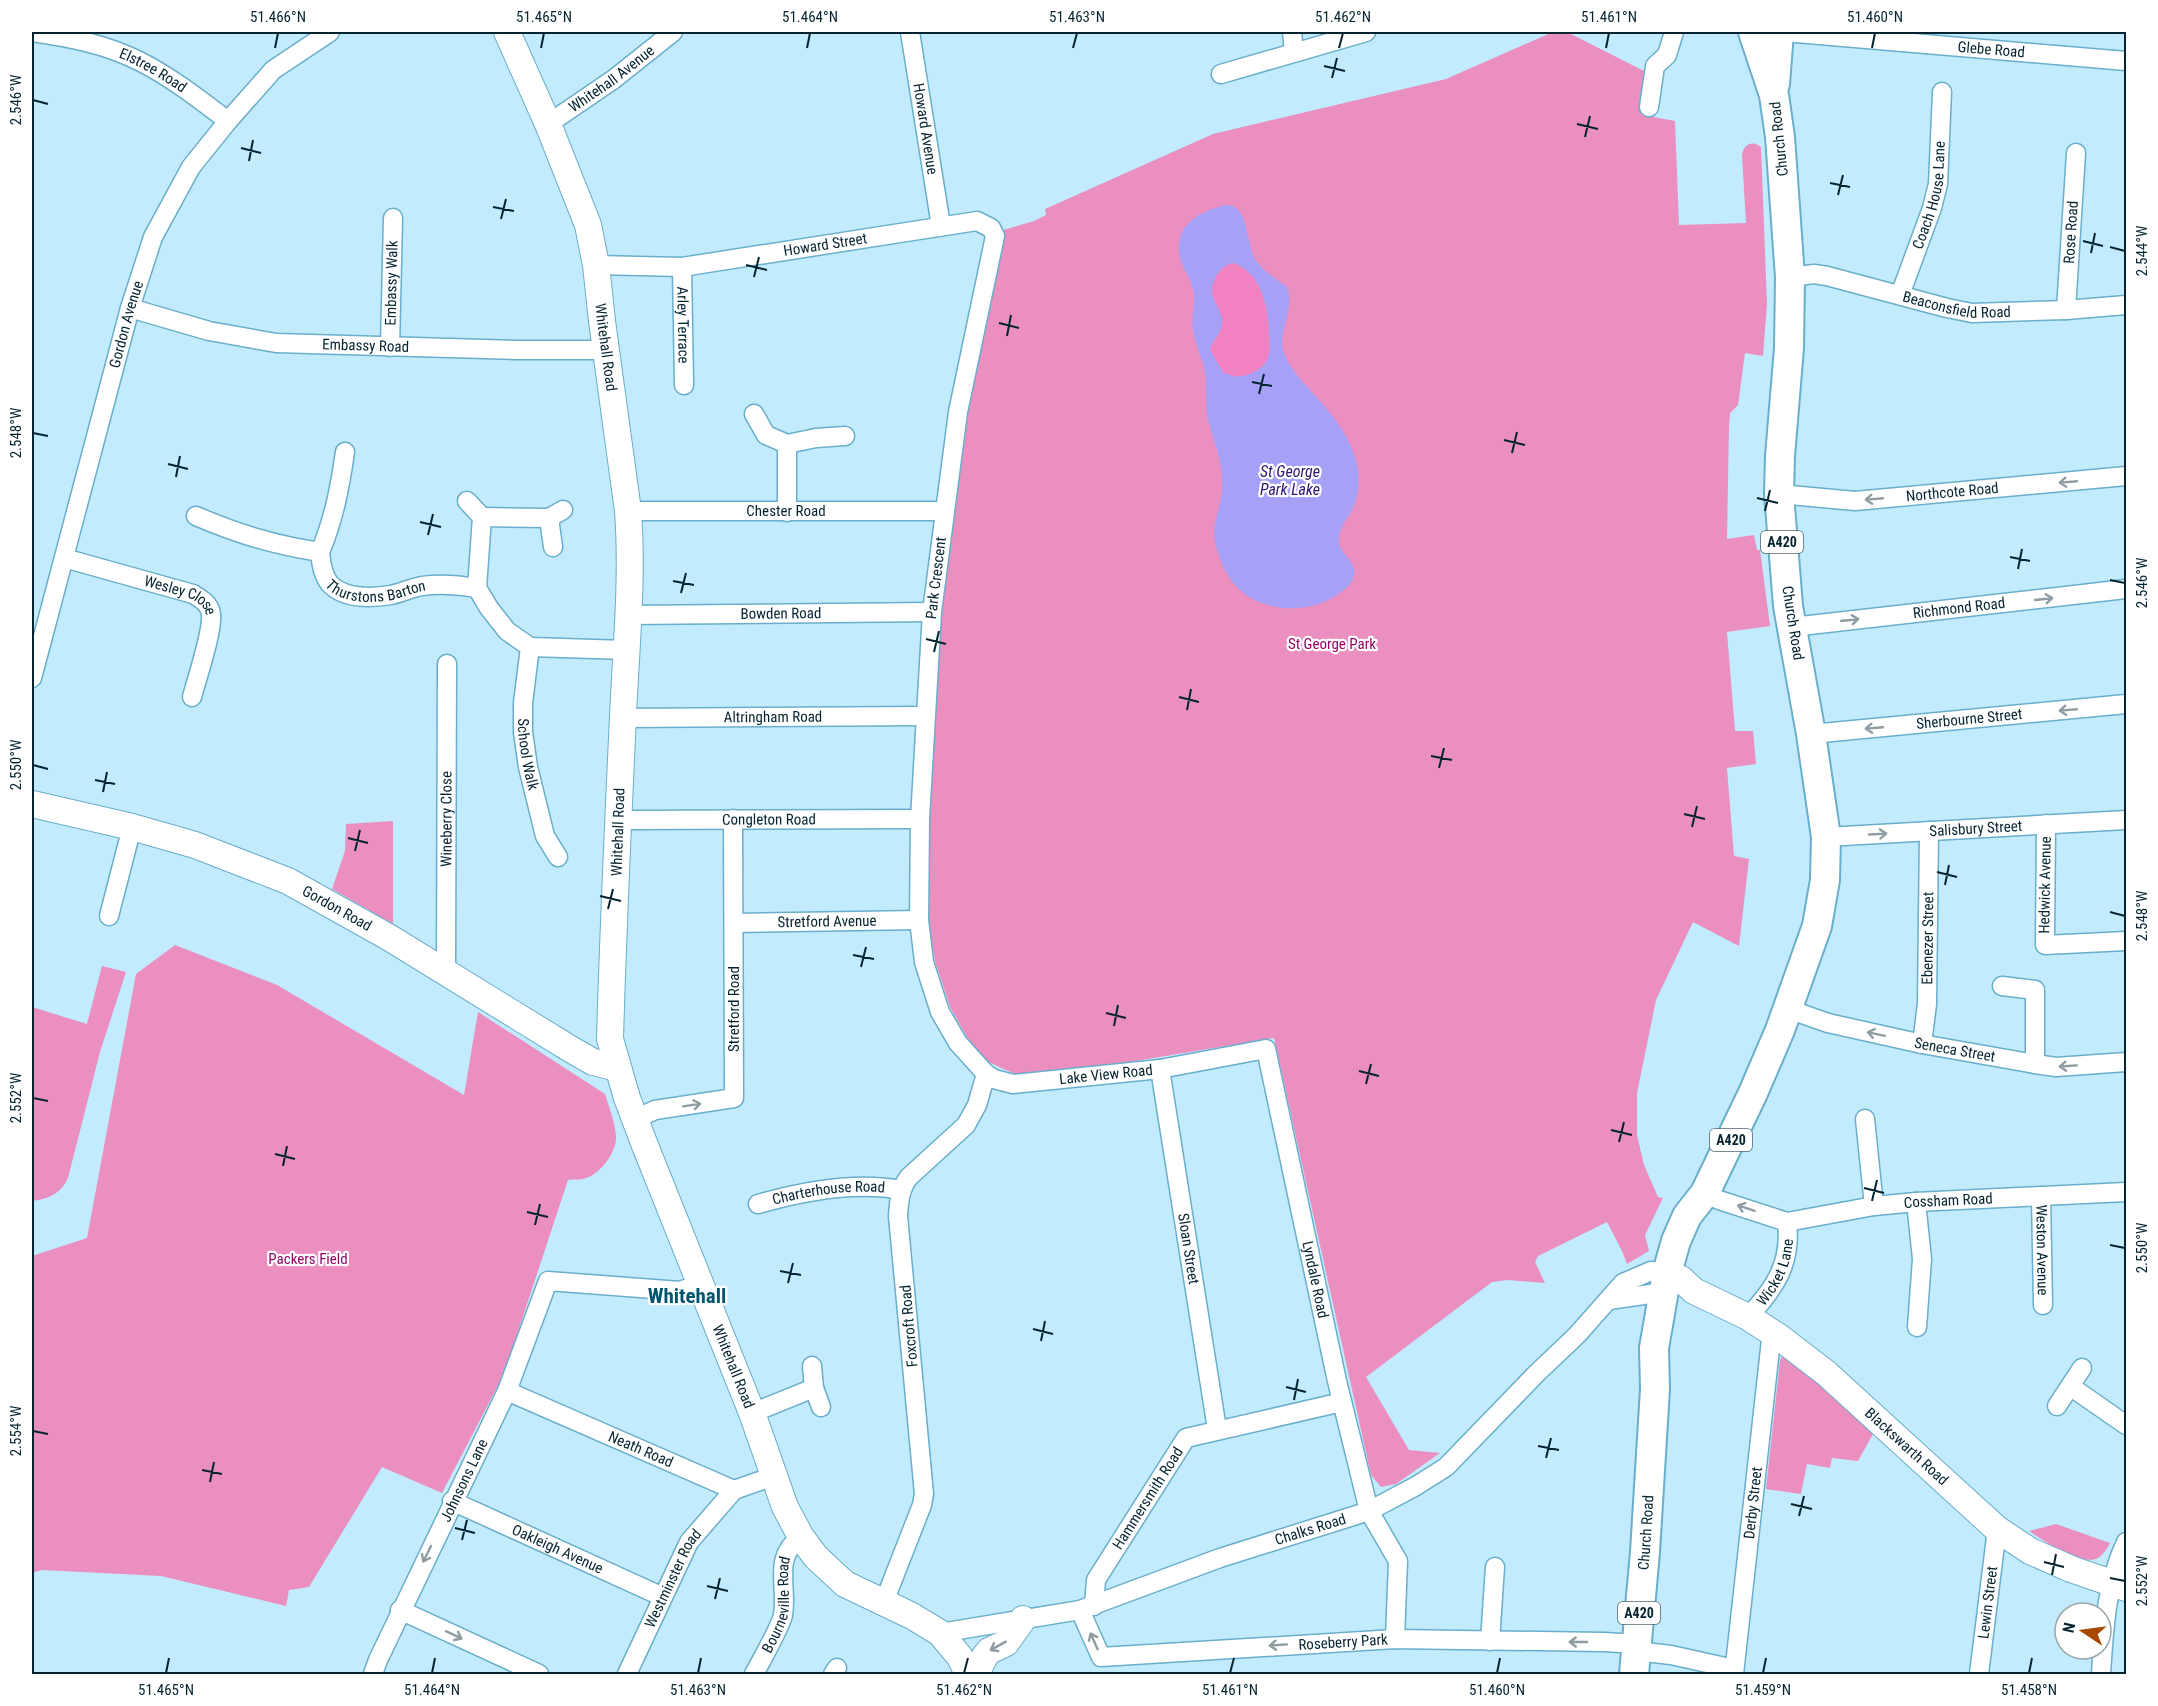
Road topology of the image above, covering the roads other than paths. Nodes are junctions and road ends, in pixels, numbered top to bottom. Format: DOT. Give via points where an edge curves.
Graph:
graph roads {
  1 [pos="32,32"];
  2 [pos="330,32"];
  3 [pos="507,32"];
  4 [pos="673,32"];
  5 [pos="910,32"];
  6 [pos="1292,32"];
  7 [pos="1366,32"];
  8 [pos="1674,32"];
  9 [pos="1753,32"];
  10 [pos="1779,32"];
  11 [pos="1784,32"];
  12 [pos="1976,40"];
  13 [pos="1294,52"];
  14 [pos="2127,61"];
  15 [pos="1221,74"];
  16 [pos="1942,92"];
  17 [pos="1774,95"];
  18 [pos="1649,107"];
  19 [pos="228,121"];
  20 [pos="548,124"];
  21 [pos="2076,153"];
  22 [pos="393,218"];
  23 [pos="983,223"];
  24 [pos="940,226"];
  25 [pos="596,265"];
  26 [pos="682,267"];
  27 [pos="1790,277"];
  28 [pos="1900,296"];
  29 [pos="2127,305"];
  30 [pos="130,308"];
  31 [pos="2066,310"];
  32 [pos="390,347"];
  33 [pos="606,350"];
  34 [pos="684,385"];
  35 [pos="754,414"];
  36 [pos="845,435"];
  37 [pos="788,444"];
  38 [pos="345,452"];
  39 [pos="2127,476"];
  40 [pos="1779,494"];
  41 [pos="467,501"];
  42 [pos="628,511"];
  43 [pos="787,512"];
  44 [pos="944,512"];
  45 [pos="196,516"];
  46 [pos="482,517"];
  47 [pos="553,547"];
  48 [pos="320,552"];
  49 [pos="64,558"];
  50 [pos="477,588"];
  51 [pos="2127,589"];
  52 [pos="932,612"];
  53 [pos="629,615"];
  54 [pos="1792,627"];
  55 [pos="530,647"];
  56 [pos="626,650"];
  57 [pos="447,664"];
  58 [pos="32,678"];
  59 [pos="192,696"];
  60 [pos="2127,705"];
  61 [pos="924,716"];
  62 [pos="622,718"];
  63 [pos="1811,734"];
  64 [pos="32,804"];
  65 [pos="732,819"];
  66 [pos="920,819"];
  67 [pos="618,820"];
  68 [pos="2127,820"];
  69 [pos="2046,824"];
  70 [pos="132,827"];
  71 [pos="1929,831"];
  72 [pos="1826,837"];
  73 [pos="558,857"];
  74 [pos="109,916"];
  75 [pos="919,920"];
  76 [pos="734,927"];
  77 [pos="2127,941"];
  78 [pos="446,973"];
  79 [pos="2002,986"];
  80 [pos="1788,1009"];
  81 [pos="958,1043"];
  82 [pos="1922,1044"];
  83 [pos="1266,1049"];
  84 [pos="2127,1062"];
  85 [pos="2035,1064"];
  86 [pos="618,1068"];
  87 [pos="1160,1069"];
  88 [pos="986,1074"];
  89 [pos="636,1119"];
  90 [pos="1865,1119"];
  91 [pos="902,1190"];
  92 [pos="2127,1192"];
  93 [pos="1705,1193"];
  94 [pos="2041,1196"];
  95 [pos="1916,1202"];
  96 [pos="758,1204"];
  97 [pos="1874,1206"];
  98 [pos="1787,1222"];
  99 [pos="702,1283"];
  100 [pos="1677,1285"];
  101 [pos="2043,1305"];
  102 [pos="1748,1317"];
  103 [pos="1917,1327"];
  104 [pos="1772,1331"];
  105 [pos="812,1366"];
  106 [pos="2082,1368"];
  107 [pos="2070,1386"];
  108 [pos="814,1388"];
  109 [pos="507,1391"];
  110 [pos="1342,1402"];
  111 [pos="2057,1406"];
  112 [pos="821,1407"];
  113 [pos="752,1413"];
  114 [pos="2127,1425"];
  115 [pos="1217,1429"];
  116 [pos="774,1476"];
  117 [pos="734,1490"];
  118 [pos="452,1502"];
  119 [pos="1370,1511"];
  120 [pos="1997,1529"];
  121 [pos="801,1537"];
  122 [pos="2127,1542"];
  123 [pos="1495,1567"];
  124 [pos="2119,1585"];
  125 [pos="663,1597"];
  126 [pos="884,1602"];
  127 [pos="1087,1608"];
  128 [pos="400,1610"];
  129 [pos="1023,1619"];
  130 [pos="940,1633"];
  131 [pos="1395,1639"];
  132 [pos="1490,1641"];
  133 [pos="1635,1657"];
  134 [pos="1734,1672"];
  135 [pos="373,1674"];
  136 [pos="539,1674"];
  137 [pos="627,1674"];
  138 [pos="754,1674"];
  139 [pos="968,1674"];
  140 [pos="976,1674"];
  141 [pos="1979,1674"];
  142 [pos="2101,1674"];
  1 -- 19 [label="street, Elstree Road" via="98,45 138,60"];
  2 -- 19 [label="street, Gordon Avenue" via="273,70"];
  3 -- 20 [label="main road, Whitehall Road"];
  4 -- 20 [label="street, Whitehall Avenue"];
  5 -- 24 [label="street, Howard Avenue"];
  6 -- 13 [label="street"];
  7 -- 13 [label="street"];
  8 -- 18 [label="street" via="1666,55 1655,66"];
  9 -- 17 [label="main road, Church Road / A420"];
  10 -- 17 [label="main road"];
  11 -- 12 [label="street, Glebe Road"];
  12 -- 14 [label="street, Glebe Road"];
  13 -- 15 [label="street"];
  16 -- 28 [label="street, Coach House Lane" via="1938,184"];
  17 -- 27 [label="main road, Church Road / A420"];
  19 -- 30 [label="street, Gordon Avenue" via="191,167 153,237"];
  20 -- 25 [label="main road, Whitehall Road" via="588,225"];
  21 -- 31 [label="street, Rose Road"];
  22 -- 32 [label="street, Embassy Walk"];
  23 -- 24 [label="street, Howard Street"];
  23 -- 44 [label="street, Park Crescent" via="995,236 958,412"];
  24 -- 26 [label="street, Howard Street"];
  25 -- 26 [label="street, Howard Street"];
  25 -- 33 [label="main road, Whitehall Road"];
  26 -- 34 [label="street, Arley Terrace"];
  27 -- 28 [label="street, Beaconsfield Road" via="1819,274"];
  27 -- 40 [label="main road, Church Road / A420"];
  28 -- 31 [label="street, Beaconsfield Road" via="1972,313"];
  29 -- 31 [label="street, Beaconsfield Road"];
  30 -- 32 [label="street, Embassy Road" via="210,331 276,343"];
  30 -- 49 [label="street, Gordon Avenue"];
  32 -- 33 [label="street, Embassy Road"];
  33 -- 42 [label="main road, Whitehall Road"];
  35 -- 37 [label="street" via="766,435"];
  36 -- 37 [label="street"];
  37 -- 43 [label="street"];
  38 -- 48 [label="street" via="334,472 331,526"];
  39 -- 40 [label="street, Northcote Road, one-way" via="1855,501"];
  40 -- 54 [label="main road, Church Road / A420"];
  41 -- 46 [label="street"];
  42 -- 43 [label="street, Chester Road"];
  42 -- 53 [label="main road, Whitehall Road"];
  43 -- 44 [label="street, Chester Road"];
  44 -- 52 [label="street, Park Crescent"];
  45 -- 48 [label="street, Thurstons Barton" via="216,515 243,536"];
  46 -- 47 [label="street" via="556,514"];
  46 -- 50 [label="street"];
  48 -- 50 [label="street, Thurstons Barton" via="332,586 351,594 371,597 452,584"];
  49 -- 58 [label="street, Gordon Avenue"];
  49 -- 59 [label="street, Wesley Close" via="204,600 211,614 210,628"];
  50 -- 55 [label="street" via="507,631"];
  54 -- 51 [label="street, Richmond Road, one-way"];
  52 -- 53 [label="street, Bowden Road"];
  52 -- 61 [label="street, Park Crescent"];
  53 -- 56 [label="main road, Whitehall Road"];
  54 -- 63 [label="main road, Church Road / A420"];
  55 -- 56 [label="street"];
  55 -- 73 [label="street, School Walk" via="523,732 545,836"];
  56 -- 62 [label="main road, Whitehall Road"];
  57 -- 78 [label="street, Wineberry Close"];
  60 -- 63 [label="street, Sherbourne Street, one-way"];
  61 -- 62 [label="street, Altringham Road"];
  61 -- 66 [label="street, Park Crescent"];
  62 -- 67 [label="main road, Whitehall Road"];
  63 -- 72 [label="main road, Church Road / A420"];
  64 -- 70 [label="main road, Gordon Road"];
  65 -- 66 [label="street, Congleton Road"];
  65 -- 67 [label="street, Congleton Road"];
  65 -- 76 [label="street, Stretford Road"];
  66 -- 75 [label="street, Park Crescent"];
  67 -- 86 [label="main road, Whitehall Road" via="610,1039"];
  68 -- 69 [label="street, Salisbury Street"];
  69 -- 71 [label="street, Salisbury Street"];
  69 -- 77 [label="street, Hedwick Avenue" via="2044,945"];
  70 -- 74 [label="street"];
  70 -- 78 [label="main road, Gordon Road" via="225,856 288,881"];
  72 -- 71 [label="street, Salisbury Street, one-way"];
  71 -- 82 [label="street, Ebenezer Street" via="1927,1004"];
  72 -- 80 [label="main road, Church Road / A420" via="1825,880 1817,926"];
  75 -- 76 [label="street, Stretford Avenue"];
  75 -- 81 [label="street, Park Crescent" via="924,962 940,1012"];
  89 -- 76 [label="street, Stretford Road, one-way" via="655,1110 734,1098"];
  78 -- 86 [label="main road, Gordon Road" via="593,1062"];
  79 -- 85 [label="street" via="2035,990"];
  82 -- 80 [label="street, Seneca Street, one-way" via="1828,1023"];
  80 -- 93 [label="main road, Church Road / A420"];
  81 -- 88 [label="street, Lake View Road"];
  82 -- 85 [label="street, Seneca Street"];
  83 -- 87 [label="street, Lake View Road"];
  83 -- 110 [label="street, Lyndale Road"];
  84 -- 85 [label="street, Seneca Street, one-way"];
  86 -- 89 [label="main road, Whitehall Road"];
  87 -- 88 [label="street, Lake View Road" via="1013,1084"];
  87 -- 115 [label="street, Sloan Street"];
  88 -- 91 [label="street" via="966,1125 909,1177"];
  89 -- 99 [label="main road, Whitehall Road"];
  90 -- 97 [label="street"];
  91 -- 96 [label="street, Charterhouse Road" via="836,1189"];
  91 -- 126 [label="street, Foxcroft Road" via="898,1216 924,1494"];
  92 -- 94 [label="street, Cossham Road"];
  98 -- 93 [label="street, Cossham Road, one-way"];
  93 -- 100 [label="main road, Church Road / A420" via="1687,1216 1676,1242"];
  94 -- 95 [label="street, Cossham Road"];
  94 -- 101 [label="street, Weston Avenue"];
  95 -- 97 [label="street, Cossham Road"];
  95 -- 103 [label="street" via="1922,1259"];
  97 -- 98 [label="street, Cossham Road"];
  98 -- 102 [label="street, Wicket Lane" via="1781,1272 1769,1294"];
  99 -- 109 [label="street, Johnsons Lane" via="680,1291 548,1281"];
  99 -- 113 [label="main road, Whitehall Road"];
  100 -- 102 [label="main road, Blackswarth Road"];
  100 -- 119 [label="street, Chalks Road" via="1651,1271 1623,1283 1446,1467"];
  100 -- 133 [label="main road, Church Road / A420" via="1670,1340 1655,1389"];
  102 -- 104 [label="main road, Blackswarth Road"];
  104 -- 120 [label="main road, Blackswarth Road" via="1826,1373"];
  104 -- 134 [label="street, Derby Street"];
  105 -- 108 [label="street"];
  106 -- 107 [label="street"];
  107 -- 111 [label="street"];
  107 -- 114 [label="street"];
  108 -- 112 [label="street"];
  108 -- 113 [label="street"];
  109 -- 117 [label="street, Neath Road"];
  109 -- 118 [label="street, Johnsons Lane"];
  110 -- 115 [label="street, Hammersmith Road"];
  110 -- 119 [label="street, Lyndale Road"];
  113 -- 116 [label="main road, Whitehall Road"];
  115 -- 127 [label="street, Hammersmith Road" via="1186,1438 1096,1580"];
  116 -- 117 [label="street"];
  116 -- 121 [label="main road, Whitehall Road"];
  117 -- 125 [label="street, Westminster Road" via="689,1542"];
  118 -- 125 [label="street, Oakleigh Avenue"];
  118 -- 128 [label="street, Johnsons Lane, one-way"];
  119 -- 127 [label="street, Chalks Road" via="1220,1558"];
  119 -- 131 [label="street, Lyndale Road" via="1398,1561"];
  120 -- 124 [label="main road, Blackswarth Road" via="2030,1551"];
  120 -- 141 [label="street, Lewin Street"];
  121 -- 126 [label="main road, Whitehall Road" via="845,1584"];
  121 -- 138 [label="street, Bourneville Road" via="785,1554 783,1616"];
  122 -- 124 [label="street" via="2116,1563"];
  123 -- 132 [label="street"];
  124 -- 142 [label="street" via="2104,1628"];
  125 -- 137 [label="street, Westminster Road"];
  126 -- 130 [label="main road, Whitehall Road"];
  127 -- 129 [label="street, Chalks Road"];
  131 -- 127 [label="street, Roseberry Park, one-way" via="1101,1657"];
  128 -- 135 [label="street, Johnsons Lane"];
  128 -- 136 [label="street, one-way"];
  129 -- 130 [label="street, Chalks Road"];
  129 -- 140 [label="main road, one-way" via="1006,1643 989,1651"];
  130 -- 139 [label="main road, Whitehall Road"];
  131 -- 132 [label="street, Roseberry Park"];
  133 -- 132 [label="street, Roseberry Park, one-way" via="1604,1642"];
  133 -- 134 [label="street, Roseberry Park" via="1671,1655"];
}
